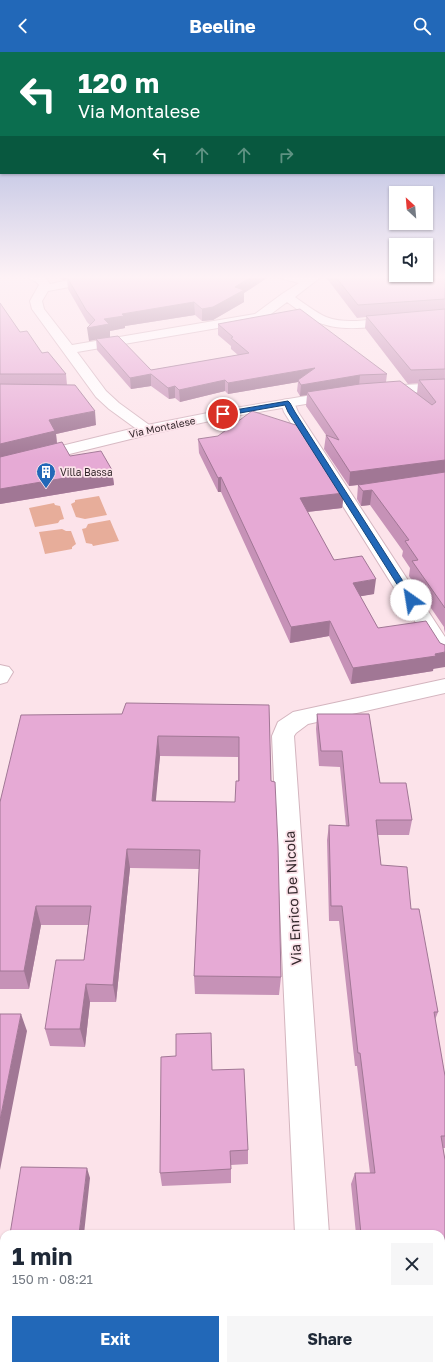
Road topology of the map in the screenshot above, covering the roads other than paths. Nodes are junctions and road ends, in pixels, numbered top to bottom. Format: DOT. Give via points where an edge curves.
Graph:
graph roads {
  1 [pos="59,338"];
  2 [pos="140,338"];
  3 [pos="68,350"];
  4 [pos="445,387"];
  5 [pos="366,391"];
  6 [pos="348,393"];
  7 [pos="85,394"];
  8 [pos="101,394"];
  9 [pos="288,403"];
  10 [pos="147,430"];
  11 [pos="0,466"];
  12 [pos="445,653"];
  13 [pos="445,686"];
  14 [pos="312,1230"];
  1 -- 3 [label="street"];
  2 -- 3 [label="street"];
  3 -- 8 [label="street"];
  4 -- 5 [label="street"];
  6 -- 9 [label="street, Via Montalese"];
  7 -- 8 [label="street"];
  8 -- 10 [label="street"];
  9 -- 10 [label="street, Via Montalese"];
  9 -- 12 [label="street" via="352,493"];
  10 -- 11 [label="street, Via Montalese"];
  13 -- 14 [label="street, Via Enrico De Nicola" via="301,718 286,728 283,736"];
}
